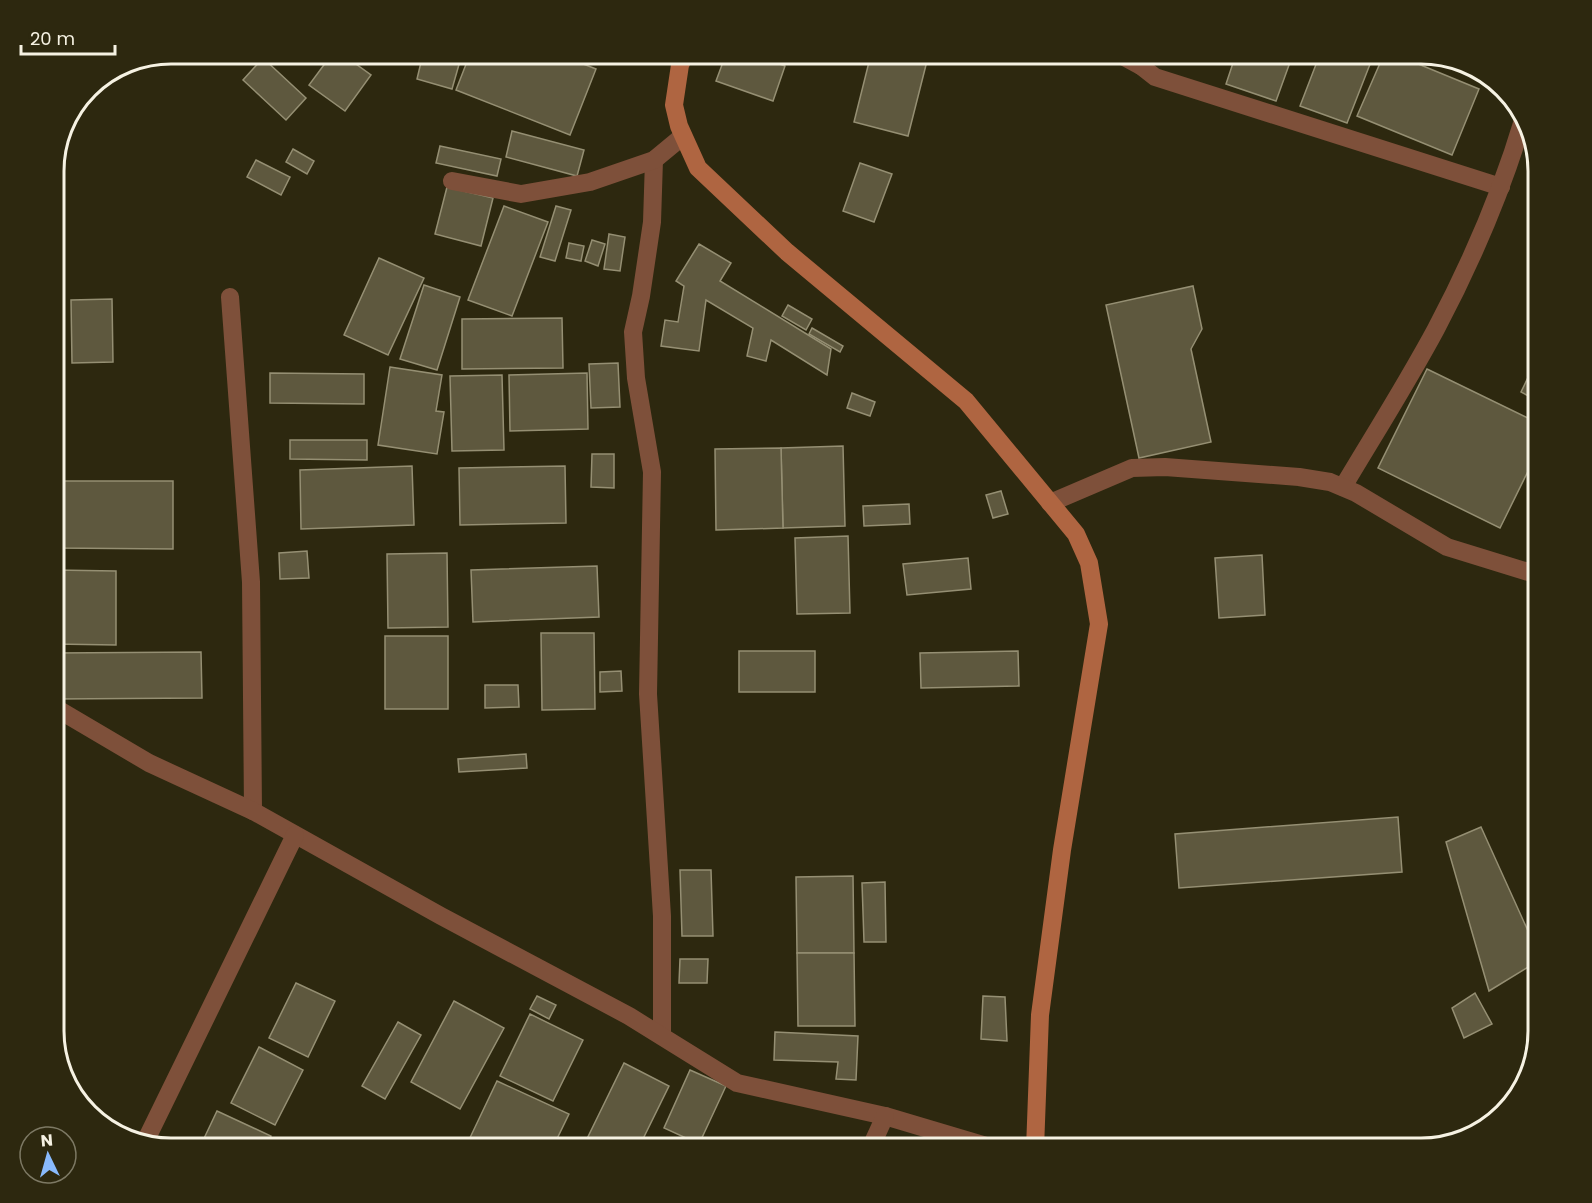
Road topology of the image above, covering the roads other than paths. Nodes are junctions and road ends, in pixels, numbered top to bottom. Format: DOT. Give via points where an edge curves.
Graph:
graph roads {
  1 [pos="1144,64"];
  2 [pos="681,65"];
  3 [pos="1519,131"];
  4 [pos="683,136"];
  5 [pos="654,160"];
  6 [pos="452,182"];
  7 [pos="1501,187"];
  8 [pos="230,297"];
  9 [pos="1342,488"];
  10 [pos="1050,503"];
  11 [pos="1528,572"];
  12 [pos="65,713"];
  13 [pos="254,812"];
  14 [pos="295,835"];
  15 [pos="662,1035"];
  16 [pos="885,1116"];
  17 [pos="148,1135"];
  18 [pos="875,1138"];
  19 [pos="959,1138"];
  20 [pos="1035,1138"];
  1 -- 7 [label="street" via="1155,77"];
  2 -- 4 [label="street" via="674,105"];
  3 -- 7 [label="street"];
  4 -- 5 [label="street"];
  4 -- 10 [label="street" via="698,168 788,252 966,401"];
  5 -- 6 [label="street" via="590,182 521,194"];
  5 -- 15 [label="street" via="652,222 633,332 651,472 648,694 662,916"];
  7 -- 9 [label="street" via="1436,329"];
  8 -- 13 [label="street" via="251,582"];
  9 -- 10 [label="street" via="1299,477 1132,468"];
  9 -- 11 [label="street" via="1447,547"];
  10 -- 20 [label="street" via="1076,534 1089,563 1099,624 1040,1015"];
  12 -- 13 [label="street" via="149,763"];
  13 -- 14 [label="street"];
  14 -- 15 [label="street"];
  14 -- 17 [label="street"];
  15 -- 16 [label="street" via="737,1083"];
  16 -- 18 [label="street"];
  16 -- 19 [label="street"];
}
